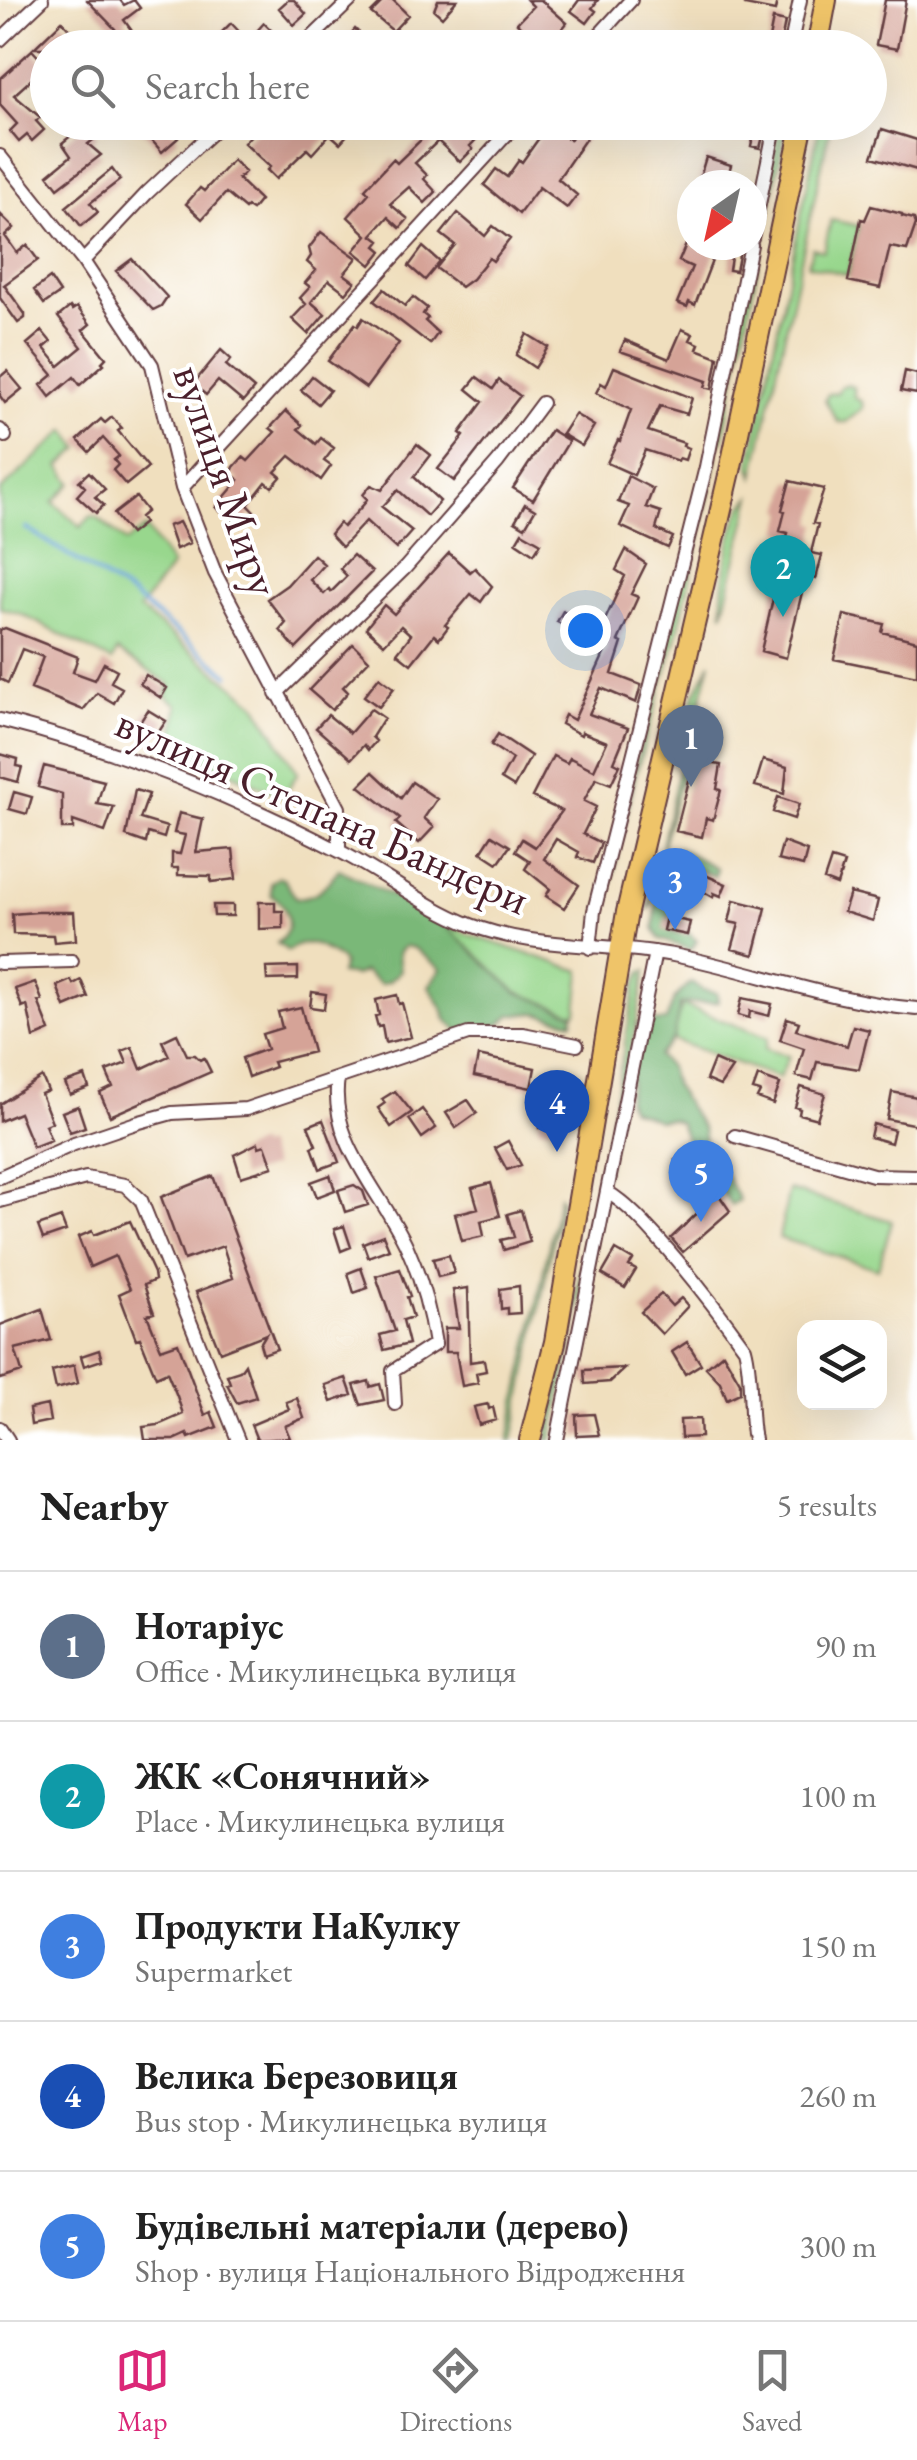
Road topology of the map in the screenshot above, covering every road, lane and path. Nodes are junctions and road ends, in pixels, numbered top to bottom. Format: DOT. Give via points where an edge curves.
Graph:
graph roads {
  1 [pos="42,0"];
  2 [pos="352,0"];
  3 [pos="631,0"];
  4 [pos="800,0"];
  5 [pos="826,0"];
  6 [pos="320,30"];
  7 [pos="604,30"];
  8 [pos="794,30"];
  9 [pos="820,30"];
  10 [pos="0,40"];
  11 [pos="203,140"];
  12 [pos="501,140"];
  13 [pos="772,140"];
  14 [pos="799,140"];
  15 [pos="0,156"];
  16 [pos="766,170"];
  17 [pos="747,260"];
  18 [pos="83,261"];
  19 [pos="542,403"];
  20 [pos="182,488"];
  21 [pos="276,694"];
  22 [pos="0,720"];
  23 [pos="339,851"];
  24 [pos="590,948"];
  25 [pos="621,948"];
  26 [pos="655,952"];
  27 [pos="72,961"];
  28 [pos="0,963"];
  29 [pos="917,1009"];
  30 [pos="576,1046"];
  31 [pos="338,1078"];
  32 [pos="735,1136"];
  33 [pos="917,1176"];
  34 [pos="0,1178"];
  35 [pos="607,1192"];
  36 [pos="0,1200"];
  37 [pos="395,1404"];
  38 [pos="0,1428"];
  39 [pos="8,1440"];
  40 [pos="238,1440"];
  41 [pos="530,1440"];
  42 [pos="557,1440"];
  43 [pos="754,1440"];
  1 -- 10 [label="street"];
  2 -- 6 [label="street"];
  3 -- 7 [label="street"];
  4 -- 8 [label="street"];
  5 -- 9 [label="highway"];
  11 -- 18 [label="street"];
  12 -- 20 [label="street"];
  13 -- 16 [label="street"];
  14 -- 25 [label="highway"];
  15 -- 18 [label="street, вулиця Миру"];
  17 -- 24 [label="street" via="706,467"];
  18 -- 20 [label="street, вулиця Миру" via="152,365"];
  19 -- 21 [label="street" via="405,568"];
  20 -- 21 [label="street, вулиця Миру" via="215,573"];
  21 -- 23 [label="street, вулиця Миру" via="339,808"];
  22 -- 23 [label="street, вулиця Степана Бандери" via="164,772"];
  23 -- 24 [label="street, вулиця Степана Бандери" via="468,924 518,940"];
  24 -- 25 [label="street, вулиця Степана Бандери"];
  25 -- 26 [label="street, вулиця Степана Бандери"];
  25 -- 41 [label="highway" via="555,1342"];
  26 -- 29 [label="street, вулиця Степана Бандери" via="838,998"];
  26 -- 35 [label="street"];
  27 -- 28 [label="street"];
  30 -- 31 [label="street" via="522,1034 468,1034"];
  31 -- 34 [label="street" via="246,1109 172,1113 74,1144"];
  31 -- 37 [label="street" via="337,1117 407,1248 430,1314 435,1344 393,1370"];
  32 -- 33 [label="street" via="873,1174"];
  35 -- 42 [label="street"];
  35 -- 43 [label="street" via="654,1236 745,1348"];
  36 -- 40 [label="street" via="86,1178 124,1185 141,1200"];
  38 -- 39 [label="street"];
}
